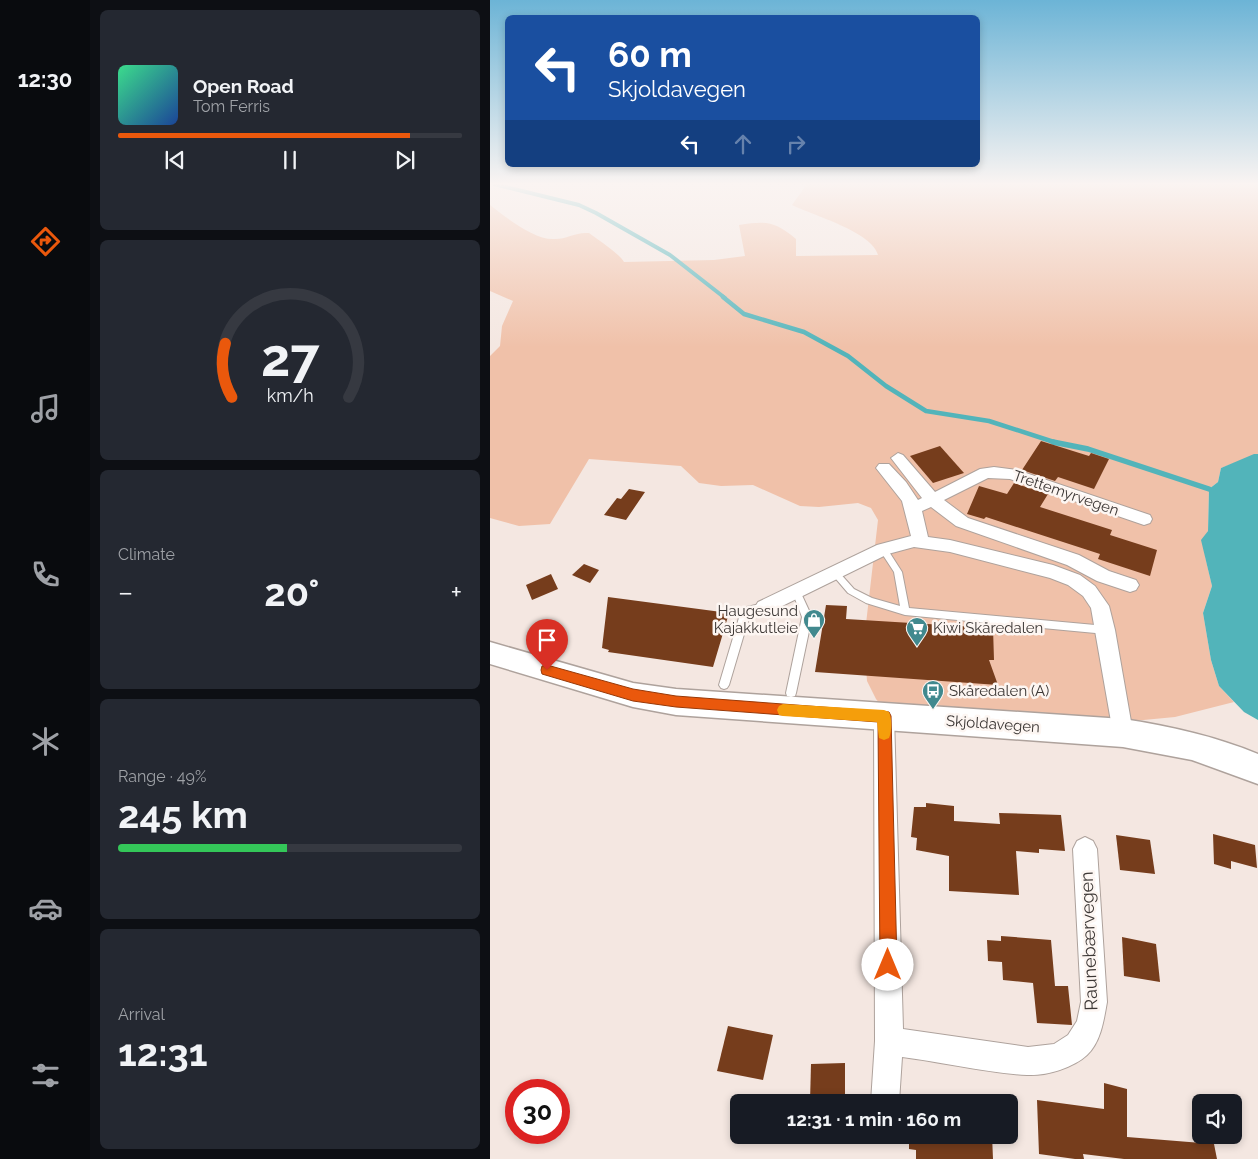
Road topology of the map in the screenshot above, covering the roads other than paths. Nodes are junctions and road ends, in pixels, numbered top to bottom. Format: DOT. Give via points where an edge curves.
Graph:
graph roads {
  1 [pos="898,458"];
  2 [pos="884,468"];
  3 [pos="933,500"];
  4 [pos="915,508"];
  5 [pos="1144,520"];
  6 [pos="920,541"];
  7 [pos="883,549"];
  8 [pos="834,572"];
  9 [pos="1130,585"];
  10 [pos="796,591"];
  11 [pos="764,607"];
  12 [pos="905,611"];
  13 [pos="1106,630"];
  14 [pos="490,653"];
  15 [pos="724,685"];
  16 [pos="791,693"];
  17 [pos="884,716"];
  18 [pos="1123,733"];
  19 [pos="1258,769"];
  20 [pos="1085,849"];
  21 [pos="889,1041"];
  22 [pos="886,1094"];
  1 -- 3 [label="street"];
  2 -- 4 [label="street"];
  3 -- 4 [label="street, Trettemyrvegen"];
  3 -- 5 [label="street, Trettemyrvegen" via="986,473 1004,472"];
  3 -- 9 [label="street" via="962,522 1073,560 1103,576"];
  4 -- 6 [label="street"];
  6 -- 7 [label="street"];
  6 -- 13 [label="street" via="1030,565 1074,580 1100,606"];
  7 -- 8 [label="street"];
  7 -- 12 [label="lane" via="898,572"];
  8 -- 10 [label="street"];
  8 -- 12 [label="lane" via="851,591 869,601"];
  10 -- 11 [label="street"];
  10 -- 16 [label="lane" via="807,617"];
  11 -- 15 [label="lane" via="746,611"];
  12 -- 13 [label="lane"];
  13 -- 18 [label="street"];
  14 -- 17 [label="main road, Skjoldavegen" via="633,695 719,706"];
  17 -- 18 [label="main road, Skjoldavegen"];
  17 -- 21 [label="street"];
  18 -- 19 [label="main road, Skjoldavegen" via="1190,743"];
  20 -- 21 [label="street, Raunebærvegen" via="1094,1002 1090,1026 1078,1045 1057,1058 1028,1061"];
  21 -- 22 [label="street"];
}
